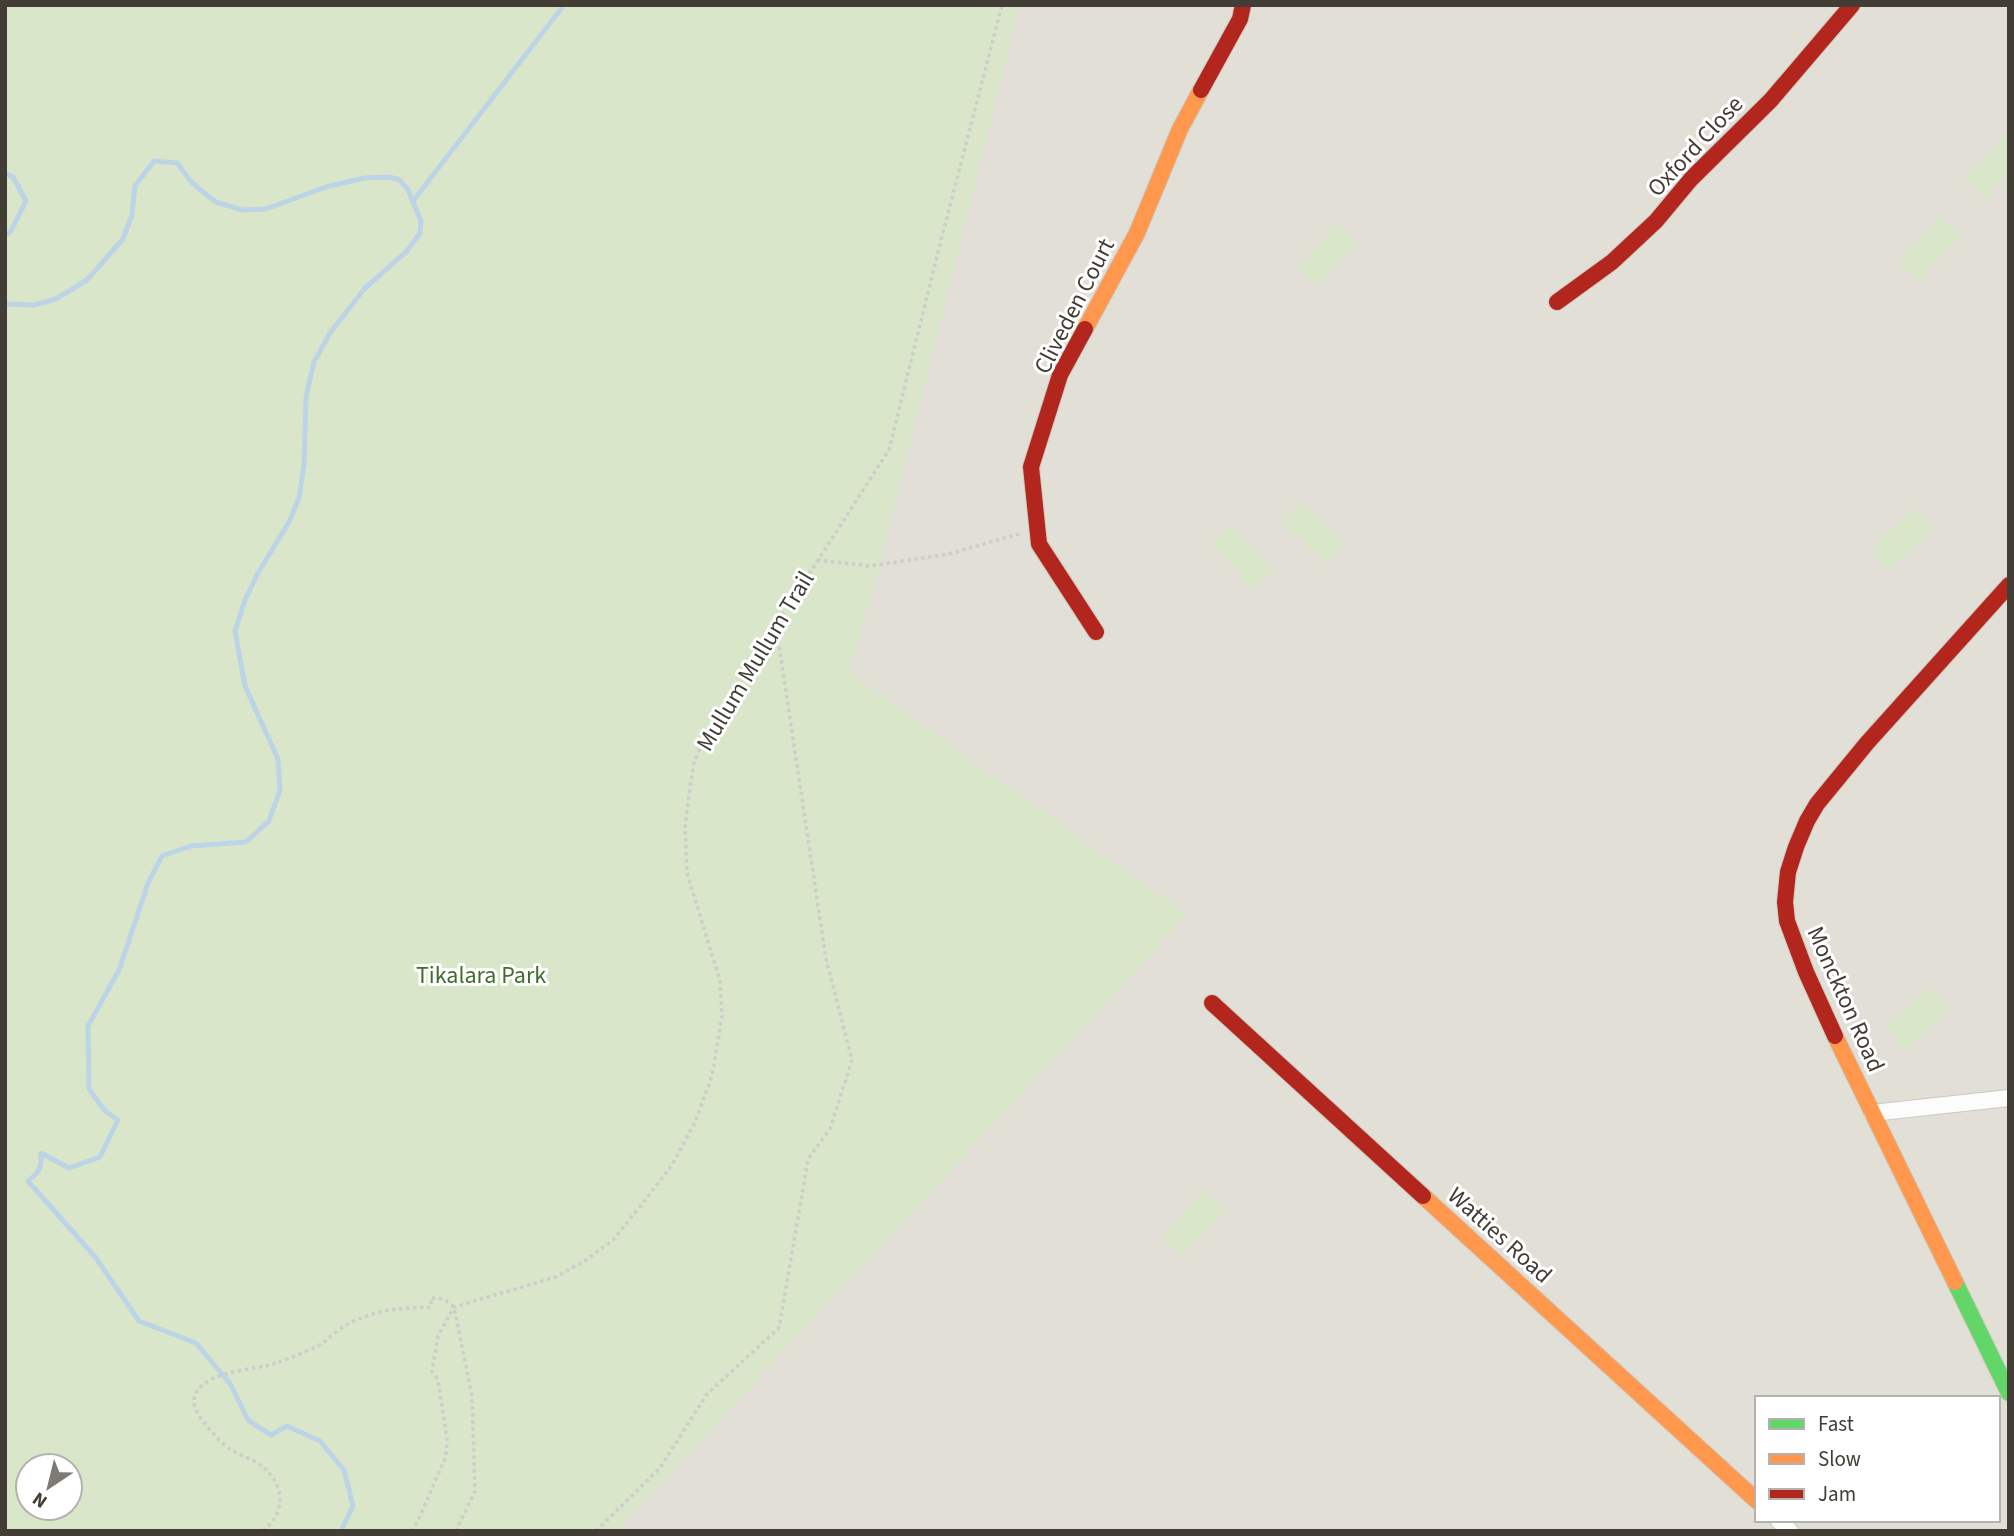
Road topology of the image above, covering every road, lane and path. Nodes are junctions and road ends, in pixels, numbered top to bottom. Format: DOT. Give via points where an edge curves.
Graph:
graph roads {
  1 [pos="1002,5"];
  2 [pos="1242,5"];
  3 [pos="1852,5"];
  4 [pos="1557,302"];
  5 [pos="1037,528"];
  6 [pos="817,560"];
  7 [pos="2009,585"];
  8 [pos="776,623"];
  9 [pos="1096,632"];
  10 [pos="1212,1003"];
  11 [pos="2009,1098"];
  12 [pos="1872,1113"];
  13 [pos="454,1307"];
  14 [pos="2009,1393"];
  15 [pos="1755,1499"];
  16 [pos="263,1531"];
  17 [pos="411,1531"];
  18 [pos="456,1531"];
  19 [pos="596,1531"];
  1 -- 6 [label="path, Mullum Mullum Trail" via="889,450"];
  2 -- 5 [label="street, Cliveden Court" via="1240,19 1180,129 1137,233 1060,375 1031,467"];
  3 -- 4 [label="street, Oxford Close" via="1771,100 1691,179 1656,221 1612,262"];
  5 -- 6 [label="path" via="948,554 870,566"];
  5 -- 9 [label="street, Cliveden Court" via="1039,544"];
  6 -- 8 [label="path, Mullum Mullum Trail"];
  7 -- 12 [label="street, Monckton Road" via="1831,786 1807,821 1788,872 1785,902 1795,945"];
  8 -- 13 [label="path, Mullum Mullum Trail" via="707,732 694,762 685,826 687,873 720,981 722,1016 712,1076 695,1122 672,1165 613,1240 556,1277"];
  8 -- 19 [label="path" via="826,959 852,1060 830,1129 808,1159 779,1328 707,1394 660,1468"];
  10 -- 15 [label="street, Watties Road"];
  11 -- 12 [label="street"];
  12 -- 14 [label="street, Monckton Road"];
  13 -- 16 [label="path, Mullum Mullum Trail" via="444,1299 431,1298 431,1307 369,1315 319,1345 198,1387 195,1411 204,1423 230,1449 263,1467 276,1481 280,1506"];
  13 -- 17 [label="path" via="438,1336 432,1371 438,1380 446,1456"];
  13 -- 18 [label="path" via="472,1396 475,1491"];
}
